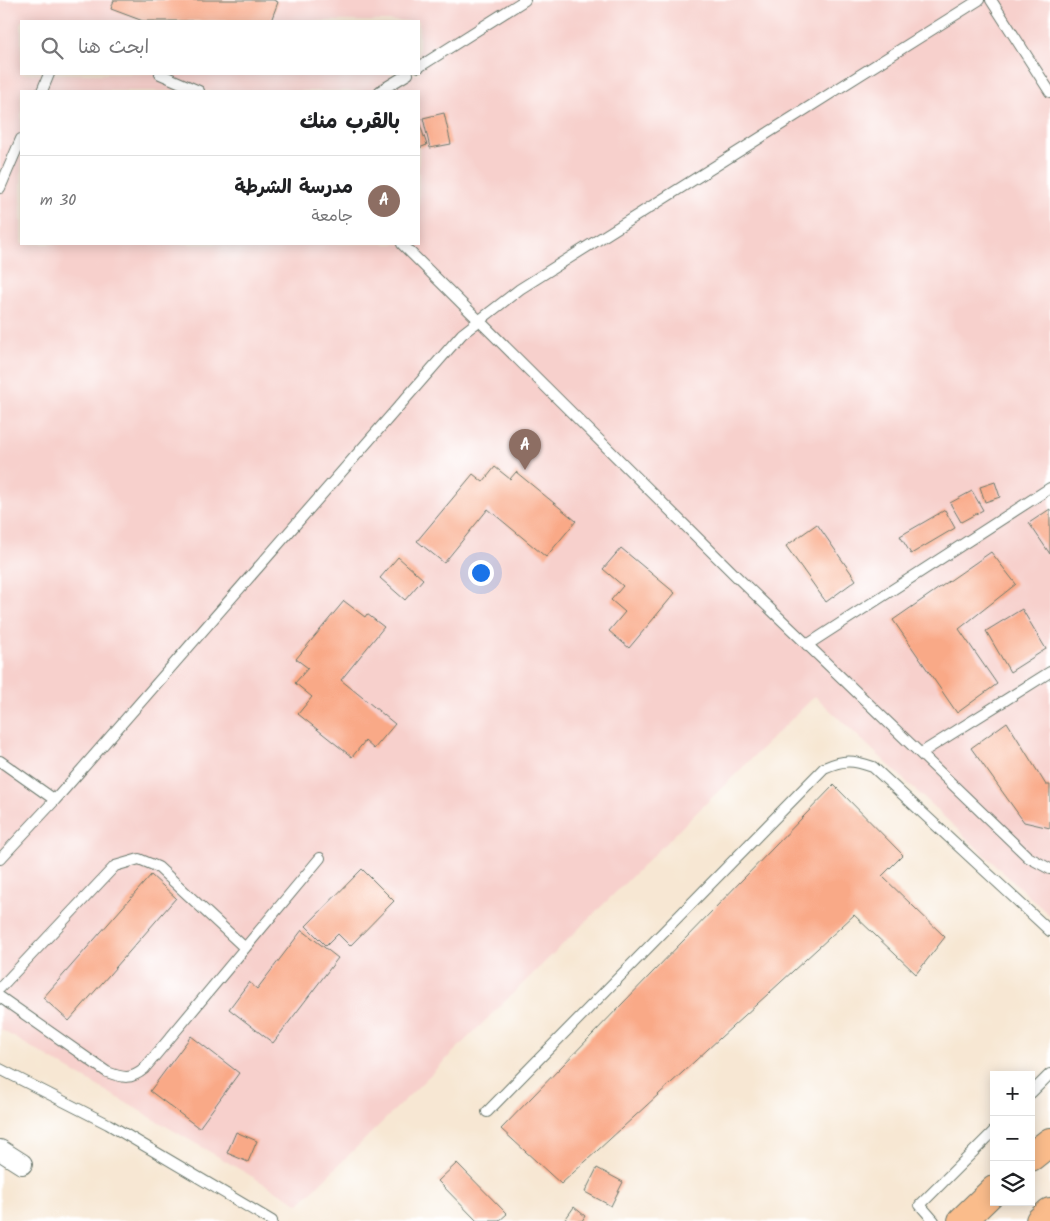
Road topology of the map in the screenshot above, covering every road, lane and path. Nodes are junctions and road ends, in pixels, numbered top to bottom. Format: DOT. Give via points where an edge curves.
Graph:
graph roads {
  1 [pos="525,0"];
  2 [pos="979,0"];
  3 [pos="991,0"];
  4 [pos="420,66"];
  5 [pos="49,75"];
  6 [pos="162,75"];
  7 [pos="406,75"];
  8 [pos="42,90"];
  9 [pos="197,90"];
  10 [pos="382,90"];
  11 [pos="1050,92"];
  12 [pos="20,141"];
  13 [pos="0,188"];
  14 [pos="403,245"];
  15 [pos="480,320"];
  16 [pos="1050,488"];
  17 [pos="807,645"];
  18 [pos="1050,672"];
  19 [pos="921,752"];
  20 [pos="0,761"];
  21 [pos="55,800"];
  22 [pos="320,858"];
  23 [pos="0,859"];
  24 [pos="1050,869"];
  25 [pos="1050,931"];
  26 [pos="245,948"];
  27 [pos="0,988"];
  28 [pos="0,997"];
  29 [pos="0,1069"];
  30 [pos="1050,1074"];
  31 [pos="1035,1089"];
  32 [pos="487,1112"];
  33 [pos="990,1135"];
  34 [pos="1050,1142"];
  35 [pos="0,1150"];
  36 [pos="1035,1154"];
  37 [pos="22,1164"];
  38 [pos="990,1194"];
  39 [pos="1050,1212"];
  40 [pos="259,1218"];
  41 [pos="272,1221"];
  42 [pos="934,1221"];
  43 [pos="962,1221"];
  44 [pos="1040,1221"];
  1 -- 4 [label="lane"];
  2 -- 15 [label="lane" via="520,289"];
  3 -- 11 [label="lane"];
  5 -- 8 [label="lane"];
  6 -- 9 [label="lane"];
  7 -- 10 [label="lane"];
  12 -- 13 [label="lane"];
  14 -- 15 [label="lane"];
  15 -- 17 [label="lane"];
  15 -- 21 [label="lane" via="462,334"];
  16 -- 17 [label="lane"];
  17 -- 19 [label="lane"];
  18 -- 19 [label="lane"];
  19 -- 24 [label="lane" via="1028,857"];
  20 -- 21 [label="lane"];
  21 -- 23 [label="lane"];
  22 -- 26 [label="lane"];
  25 -- 32 [label="lane" via="873,768 857,762 840,761 824,768"];
  26 -- 27 [label="lane" via="158,867 139,859 115,866"];
  26 -- 28 [label="lane" via="135,1076 123,1078 107,1072"];
  29 -- 40 [label="lane" via="108,1124"];
  30 -- 31 [label="lane"];
  33 -- 42 [label="lane" via="920,1205"];
  34 -- 36 [label="highway"];
  35 -- 37 [label="street"];
  38 -- 43 [label="highway"];
  39 -- 44 [label="highway"];
  40 -- 41 [label="lane"];
}
